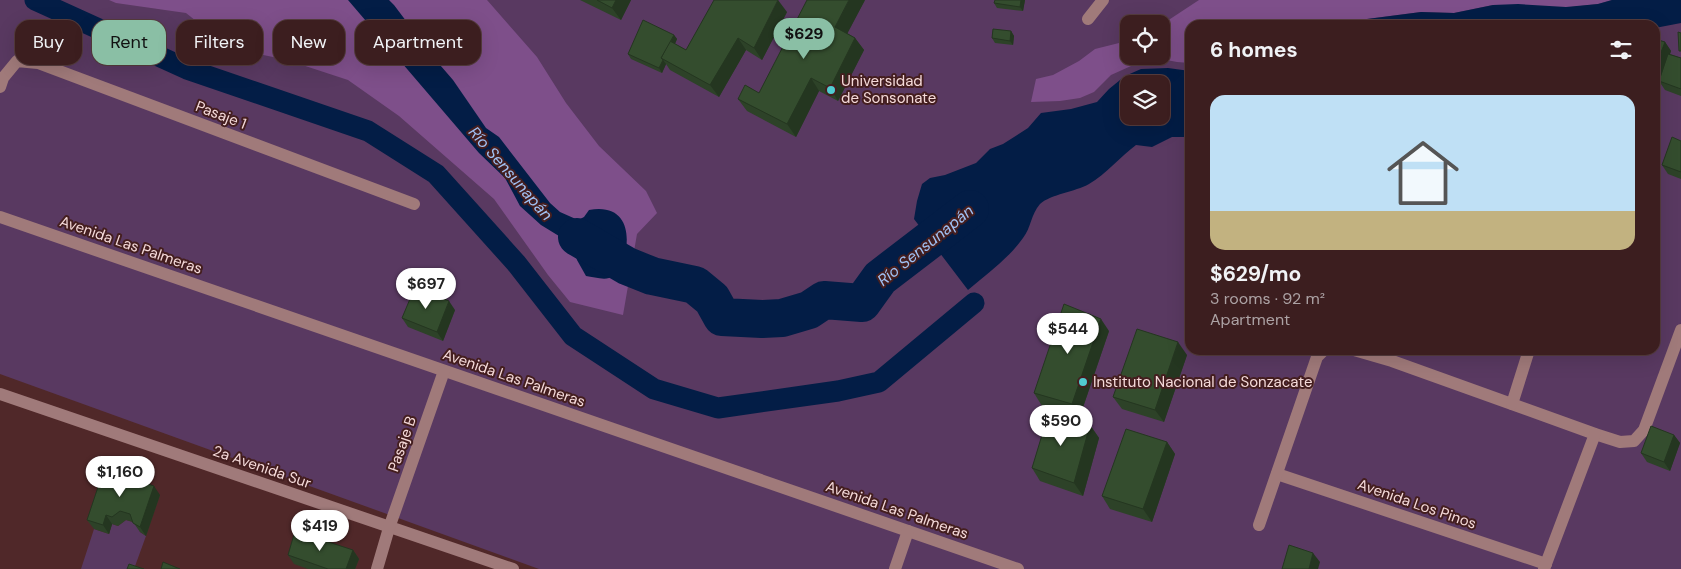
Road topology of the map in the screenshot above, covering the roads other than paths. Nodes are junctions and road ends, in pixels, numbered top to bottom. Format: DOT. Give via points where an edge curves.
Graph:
graph roads {
  1 [pos="1103,0"];
  2 [pos="1088,19"];
  3 [pos="0,87"];
  4 [pos="414,204"];
  5 [pos="0,217"];
  6 [pos="1681,330"];
  7 [pos="1319,355"];
  8 [pos="1527,355"];
  9 [pos="1394,356"];
  10 [pos="444,371"];
  11 [pos="0,394"];
  12 [pos="1512,404"];
  13 [pos="1595,434"];
  14 [pos="1277,474"];
  15 [pos="1259,525"];
  16 [pos="389,528"];
  17 [pos="908,531"];
  18 [pos="1545,567"];
  19 [pos="377,569"];
  20 [pos="513,569"];
  21 [pos="895,569"];
  22 [pos="1018,569"];
  1 -- 2 [label="street"];
  3 -- 4 [label="street, Pasaje 1" via="17,61 38,63"];
  5 -- 10 [label="street, Avenida Las Palmeras"];
  6 -- 13 [label="street" via="1644,430 1634,441 1620,442"];
  7 -- 14 [label="street"];
  8 -- 12 [label="street"];
  9 -- 12 [label="street"];
  10 -- 16 [label="street, Pasaje B"];
  10 -- 17 [label="street, Avenida Las Palmeras"];
  11 -- 16 [label="street, 2a Avenida Sur"];
  12 -- 13 [label="street"];
  13 -- 18 [label="street"];
  14 -- 15 [label="street"];
  14 -- 18 [label="street, Avenida Los Pinos"];
  16 -- 19 [label="street, Pasaje B"];
  16 -- 20 [label="street, 2a Avenida Sur"];
  17 -- 21 [label="street"];
  17 -- 22 [label="street, Avenida Las Palmeras"];
}
